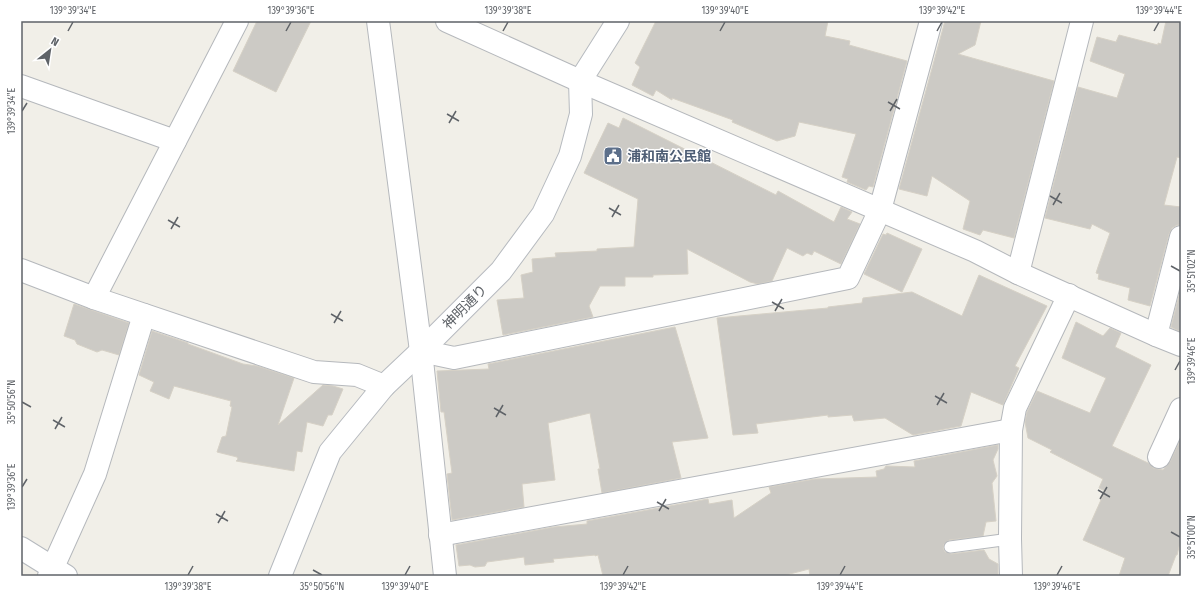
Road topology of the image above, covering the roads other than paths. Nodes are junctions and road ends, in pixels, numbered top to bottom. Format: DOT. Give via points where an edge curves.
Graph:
graph roads {
  1 [pos="237,21"];
  2 [pos="378,21"];
  3 [pos="447,21"];
  4 [pos="618,21"];
  5 [pos="931,21"];
  6 [pos="1082,21"];
  7 [pos="580,81"];
  8 [pos="21,86"];
  9 [pos="175,141"];
  10 [pos="880,210"];
  11 [pos="1181,237"];
  12 [pos="21,270"];
  13 [pos="1018,273"];
  14 [pos="1068,295"];
  15 [pos="94,298"];
  16 [pos="144,315"];
  17 [pos="1156,335"];
  18 [pos="1181,345"];
  19 [pos="421,352"];
  20 [pos="384,386"];
  21 [pos="1181,409"];
  22 [pos="1011,430"];
  23 [pos="1159,457"];
  24 [pos="440,535"];
  25 [pos="1010,539"];
  26 [pos="950,547"];
  27 [pos="21,548"];
  28 [pos="56,573"];
  29 [pos="280,576"];
  30 [pos="445,576"];
  31 [pos="1011,576"];
  1 -- 9 [label="street"];
  2 -- 19 [label="street"];
  3 -- 7 [label="street"];
  4 -- 7 [label="street"];
  5 -- 10 [label="street"];
  6 -- 13 [label="street"];
  7 -- 10 [label="street"];
  7 -- 19 [label="street, 神明通り" via="581,114 570,156 543,214 501,271"];
  8 -- 9 [label="street"];
  9 -- 15 [label="street"];
  10 -- 13 [label="street" via="975,251"];
  10 -- 19 [label="street" via="848,278 454,358"];
  11 -- 17 [label="street"];
  12 -- 15 [label="street"];
  13 -- 14 [label="street"];
  14 -- 17 [label="street"];
  14 -- 22 [label="street" via="1015,408"];
  15 -- 16 [label="street"];
  16 -- 20 [label="street" via="314,372 357,375"];
  16 -- 28 [label="street" via="95,474"];
  17 -- 18 [label="street"];
  19 -- 20 [label="street, 神明通り"];
  19 -- 24 [label="street"];
  20 -- 29 [label="street, 神明通り" via="330,452"];
  21 -- 23 [label="street"];
  22 -- 24 [label="street"];
  22 -- 25 [label="street"];
  24 -- 30 [label="street"];
  25 -- 26 [label="lane"];
  25 -- 31 [label="street"];
  27 -- 28 [label="street"];
}
